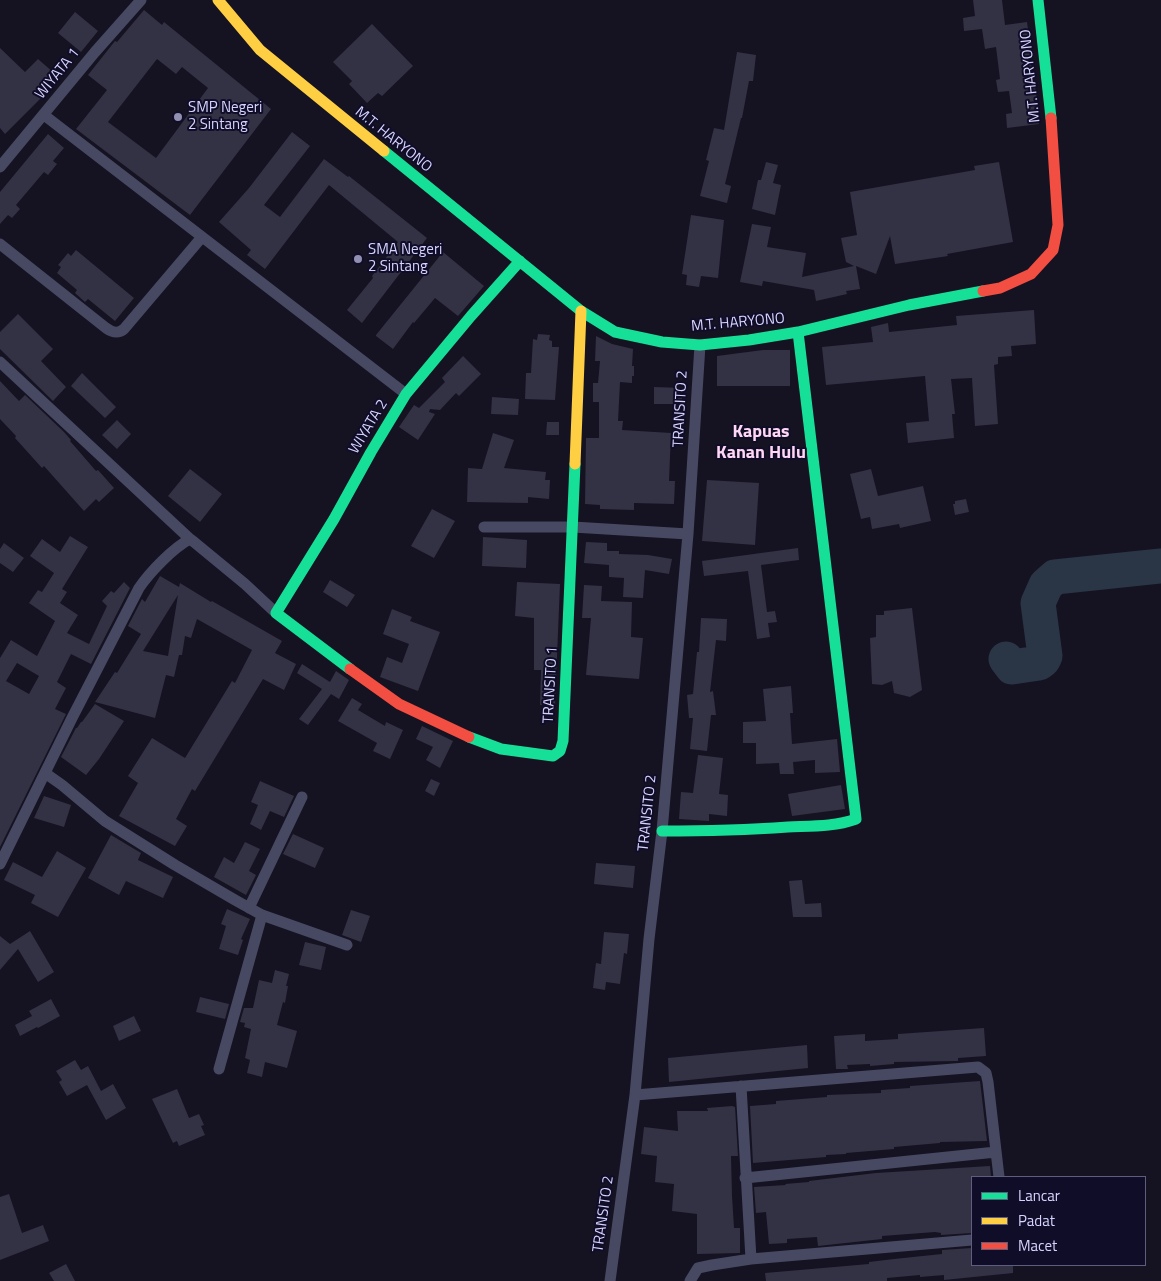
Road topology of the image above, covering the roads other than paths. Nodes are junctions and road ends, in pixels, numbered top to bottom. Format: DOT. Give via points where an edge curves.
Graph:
graph roads {
  1 [pos="141,0"];
  2 [pos="218,0"];
  3 [pos="1038,0"];
  4 [pos="44,115"];
  5 [pos="0,167"];
  6 [pos="202,237"];
  7 [pos="0,244"];
  8 [pos="520,261"];
  9 [pos="581,311"];
  10 [pos="798,332"];
  11 [pos="700,345"];
  12 [pos="0,362"];
  13 [pos="406,394"];
  14 [pos="484,526"];
  15 [pos="573,527"];
  16 [pos="688,534"];
  17 [pos="190,540"];
  18 [pos="276,612"];
  19 [pos="45,773"];
  20 [pos="302,797"];
  21 [pos="662,831"];
  22 [pos="0,864"];
  23 [pos="250,908"];
  24 [pos="262,915"];
  25 [pos="347,945"];
  26 [pos="219,1069"];
  27 [pos="741,1086"];
  28 [pos="635,1095"];
  29 [pos="996,1152"];
  30 [pos="999,1176"];
  31 [pos="745,1178"];
  32 [pos="971,1240"];
  33 [pos="752,1259"];
  34 [pos="610,1281"];
  35 [pos="690,1281"];
  1 -- 4 [label="street, WIYATA 1"];
  2 -- 8 [label="main road, M.T. HARYONO" via="260,50"];
  3 -- 10 [label="main road, M.T. HARYONO" via="1050,102 1058,225 1052,250 1031,274 1000,288 908,305"];
  4 -- 5 [label="street, WIYATA 1"];
  4 -- 6 [label="street"];
  6 -- 7 [label="street" via="120,332 106,328"];
  6 -- 13 [label="street"];
  8 -- 9 [label="main road, M.T. HARYONO"];
  8 -- 13 [label="main road, WIYATA 2"];
  9 -- 11 [label="main road, M.T. HARYONO" via="616,332 662,342"];
  9 -- 15 [label="main road, TRANSITO 1"];
  10 -- 11 [label="main road, M.T. HARYONO"];
  10 -- 21 [label="main road" via="856,819 842,824 750,830"];
  11 -- 16 [label="street, TRANSITO 2"];
  12 -- 17 [label="street"];
  13 -- 18 [label="main road, WIYATA 2"];
  14 -- 15 [label="street"];
  15 -- 16 [label="street"];
  15 -- 18 [label="main road, TRANSITO 1" via="563,741 560,751 553,756 502,749 476,741 400,704"];
  16 -- 21 [label="street, TRANSITO 2"];
  17 -- 18 [label="street"];
  17 -- 19 [label="street" via="180,545 139,588"];
  19 -- 22 [label="street"];
  19 -- 23 [label="street" via="104,821"];
  20 -- 23 [label="street"];
  21 -- 28 [label="street, TRANSITO 2"];
  23 -- 24 [label="street"];
  24 -- 25 [label="street"];
  24 -- 26 [label="street"];
  27 -- 28 [label="street"];
  27 -- 29 [label="street" via="978,1066 986,1072"];
  27 -- 31 [label="street"];
  28 -- 34 [label="street, TRANSITO 2"];
  29 -- 30 [label="street"];
  29 -- 31 [label="street"];
  31 -- 33 [label="street"];
  32 -- 33 [label="street"];
  33 -- 35 [label="street" via="698,1268"];
}
